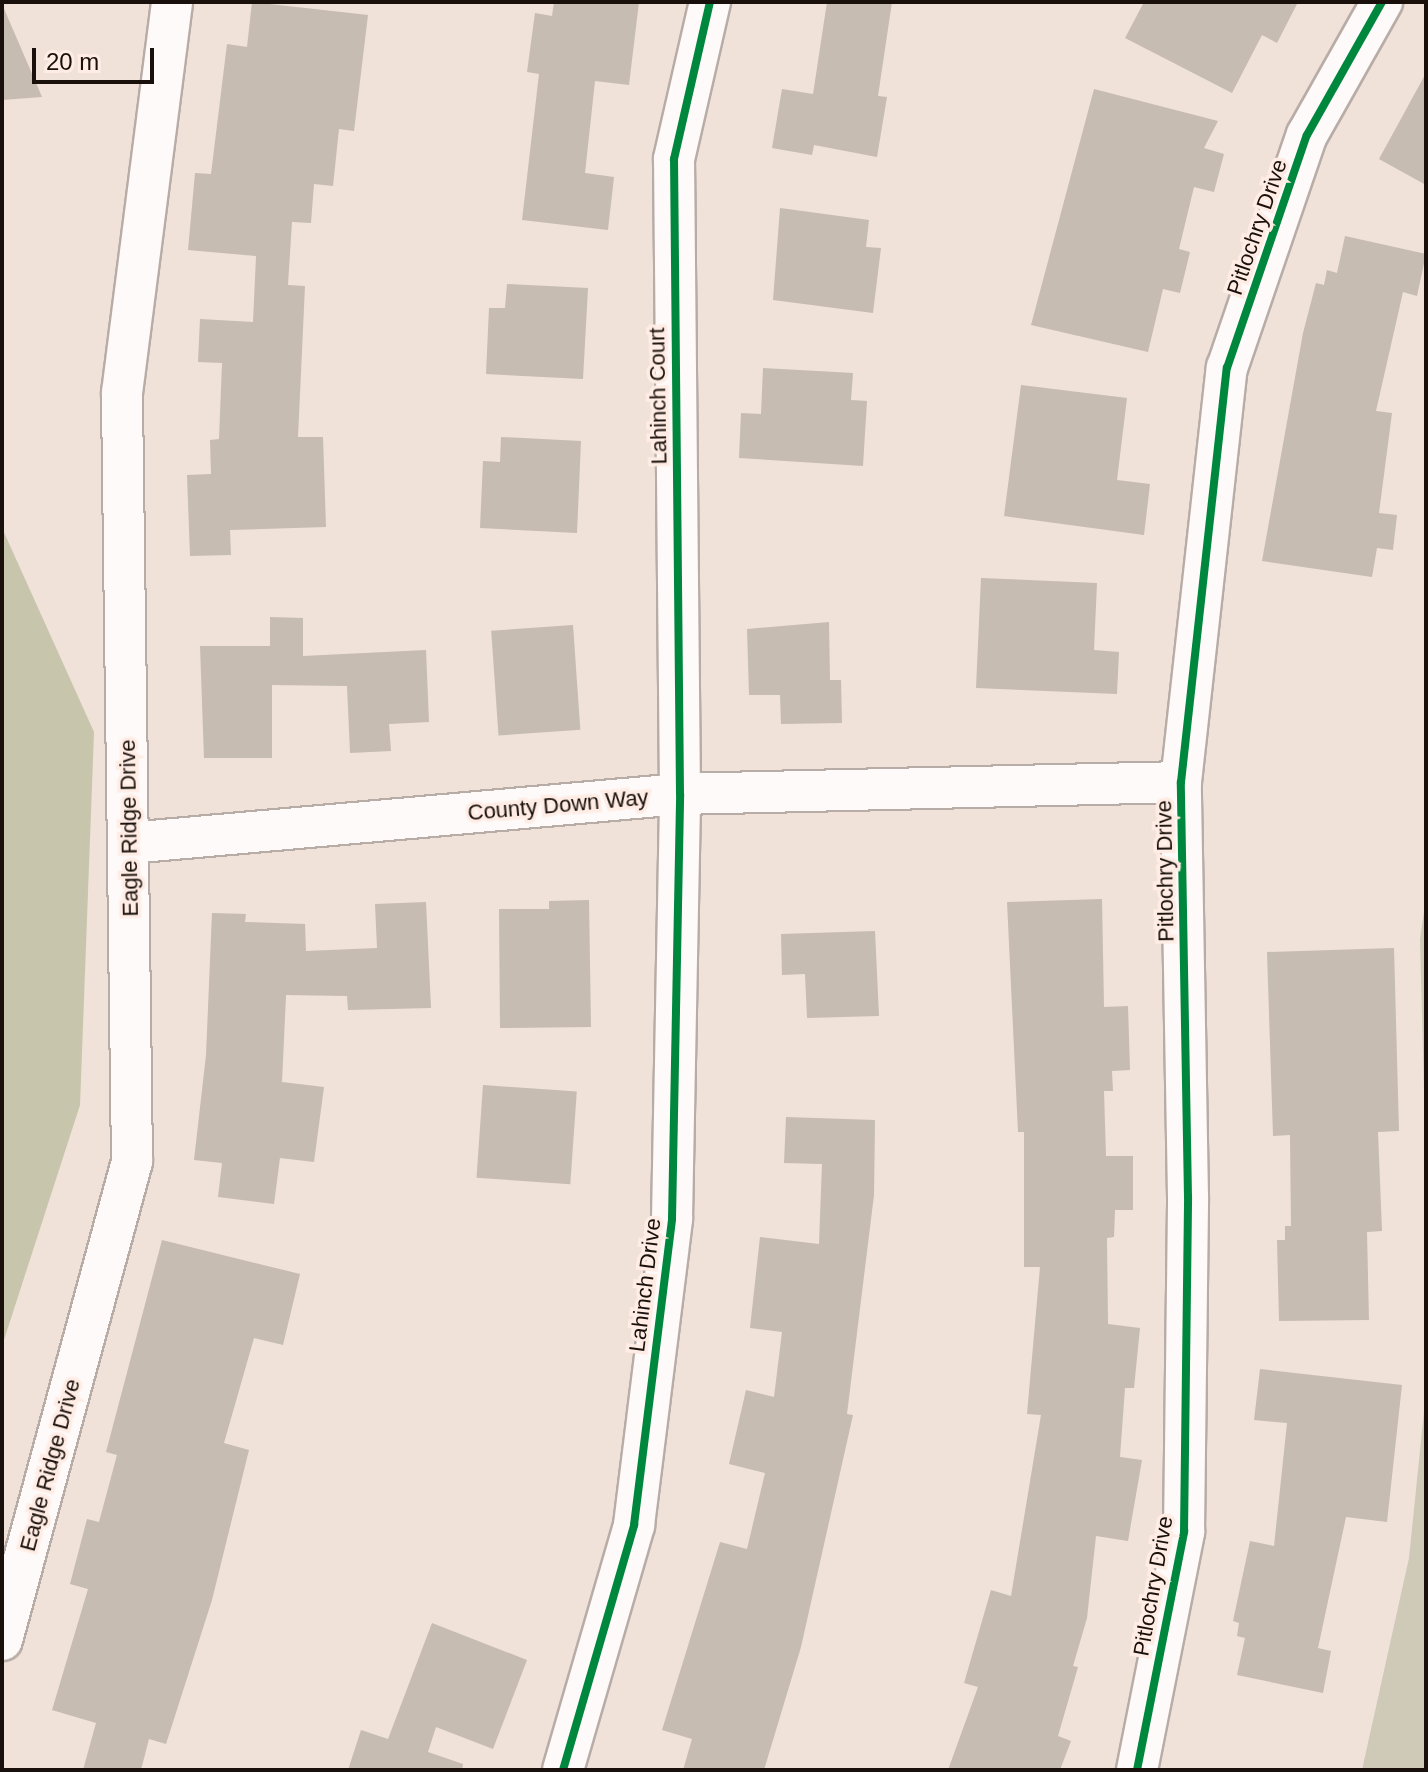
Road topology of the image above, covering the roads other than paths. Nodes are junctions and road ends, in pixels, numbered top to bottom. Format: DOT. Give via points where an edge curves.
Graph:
graph roads {
  1 [pos="172,2"];
  2 [pos="710,2"];
  3 [pos="1382,2"];
  4 [pos="1181,782"];
  5 [pos="680,794"];
  6 [pos="129,843"];
  7 [pos="2,1640"];
  8 [pos="563,1770"];
  9 [pos="1137,1770"];
  1 -- 6 [label="street, Eagle Ridge Drive" via="122,393"];
  2 -- 5 [label="street, Lahinch Court" via="674,159"];
  3 -- 4 [label="street, Pitlochry Drive" via="1307,135 1227,368"];
  4 -- 5 [label="street, County Down Way"];
  4 -- 9 [label="street, Pitlochry Drive" via="1188,1197 1184,1532"];
  5 -- 6 [label="street, County Down Way"];
  5 -- 8 [label="street, Lahinch Drive" via="670,1234 634,1525"];
  6 -- 7 [label="street, Eagle Ridge Drive" via="132,1161"];
}
